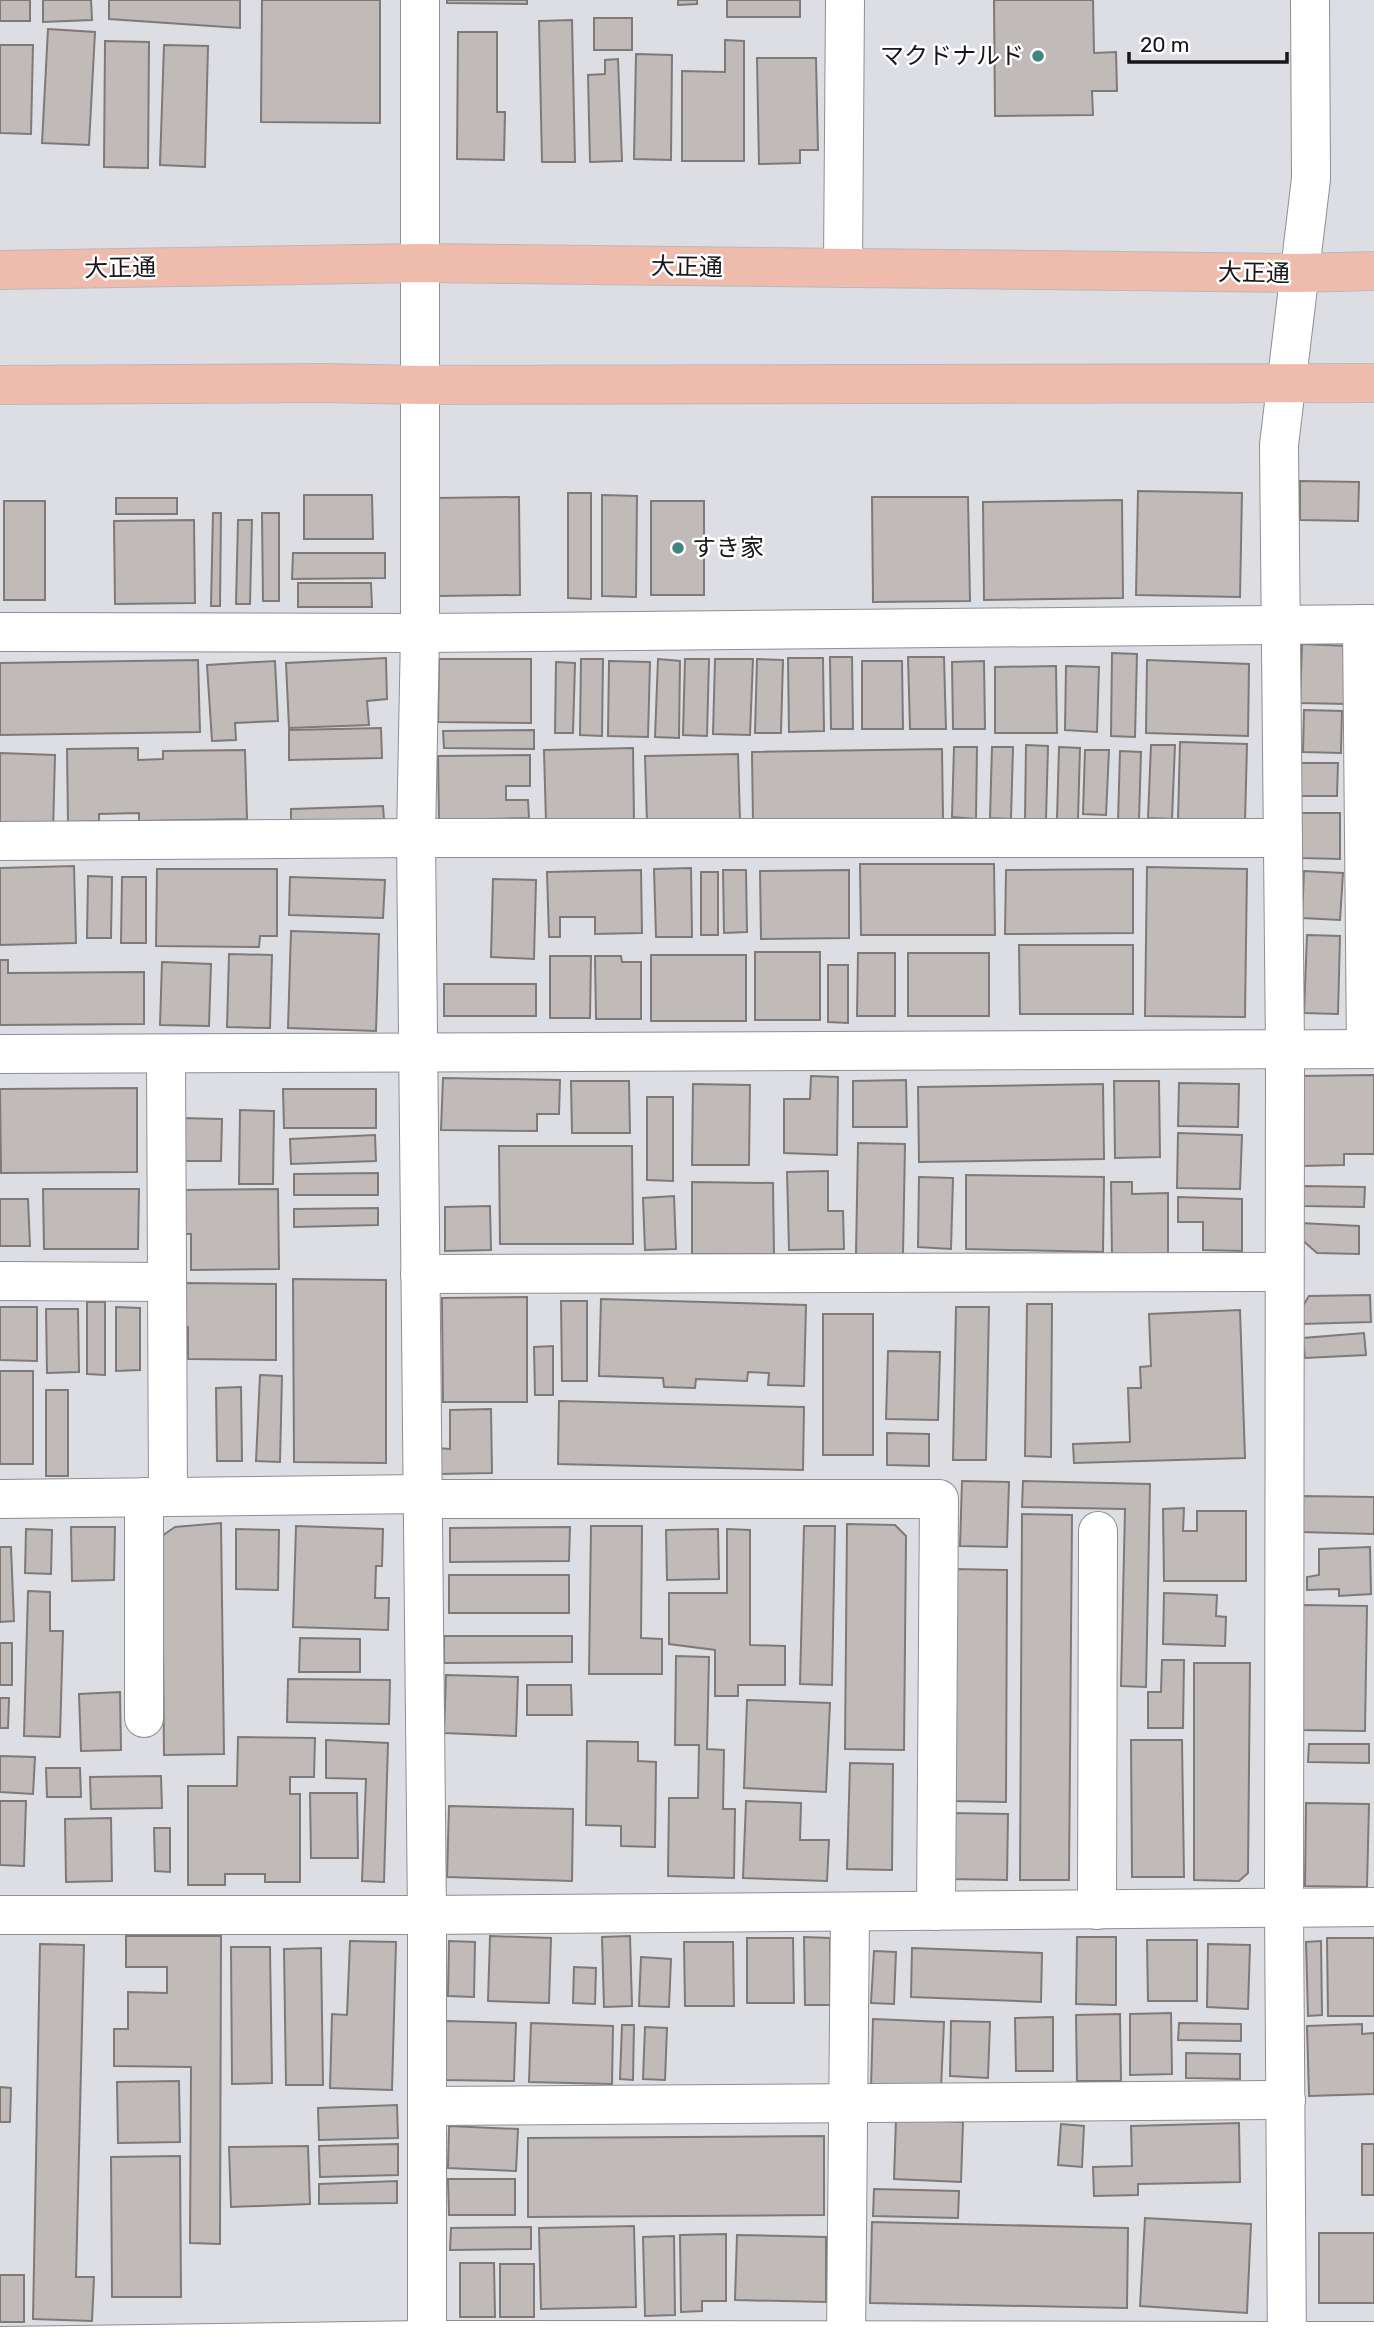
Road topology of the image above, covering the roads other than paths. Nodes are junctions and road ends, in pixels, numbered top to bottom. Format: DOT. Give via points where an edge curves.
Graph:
graph roads {
  1 [pos="420,0"];
  2 [pos="845,0"];
  3 [pos="1310,0"];
  4 [pos="421,263"];
  5 [pos="843,268"];
  6 [pos="0,270"];
  7 [pos="1374,271"];
  8 [pos="1299,273"];
  9 [pos="1374,383"];
  10 [pos="1286,384"];
  11 [pos="0,385"];
  12 [pos="420,385"];
  13 [pos="1280,623"];
  14 [pos="1368,624"];
  15 [pos="0,632"];
  16 [pos="420,633"];
  17 [pos="416,838"];
  18 [pos="1283,838"];
  19 [pos="0,841"];
  20 [pos="1370,1049"];
  21 [pos="1284,1050"];
  22 [pos="418,1053"];
  23 [pos="0,1054"];
  24 [pos="166,1054"];
  25 [pos="1284,1272"];
  26 [pos="420,1274"];
  27 [pos="0,1281"];
  28 [pos="167,1282"];
  29 [pos="422,1496"];
  30 [pos="156,1497"];
  31 [pos="0,1499"];
  32 [pos="1098,1531"];
  33 [pos="144,1718"];
  34 [pos="1374,1907"];
  35 [pos="1284,1908"];
  36 [pos="1097,1910"];
  37 [pos="936,1911"];
  38 [pos="850,1912"];
  39 [pos="0,1915"];
  40 [pos="427,1915"];
  41 [pos="1286,2100"];
  42 [pos="849,2102"];
  43 [pos="429,2106"];
  44 [pos="1374,2341"];
  45 [pos="863,2343"];
  46 [pos="427,2344"];
  47 [pos="1287,2345"];
  48 [pos="0,2346"];
  1 -- 4 [label="street"];
  2 -- 5 [label="street"];
  3 -- 8 [label="street" via="1311,179"];
  4 -- 5 [label="main road, 大正通"];
  4 -- 6 [label="main road, 大正通"];
  4 -- 12 [label="street"];
  5 -- 8 [label="main road, 大正通"];
  7 -- 8 [label="main road, 大正通"];
  8 -- 10 [label="street"];
  9 -- 10 [label="main road"];
  10 -- 12 [label="main road"];
  10 -- 13 [label="street" via="1279,445"];
  11 -- 12 [label="main road"];
  12 -- 16 [label="street"];
  13 -- 14 [label="street"];
  13 -- 16 [label="street"];
  13 -- 18 [label="street"];
  14 -- 20 [label="street"];
  15 -- 16 [label="street"];
  16 -- 17 [label="street"];
  17 -- 18 [label="street"];
  17 -- 19 [label="street"];
  17 -- 22 [label="street"];
  18 -- 21 [label="street"];
  20 -- 21 [label="street"];
  21 -- 22 [label="street"];
  21 -- 25 [label="street"];
  22 -- 24 [label="street"];
  22 -- 26 [label="street"];
  23 -- 24 [label="street"];
  24 -- 28 [label="street"];
  25 -- 26 [label="street"];
  25 -- 35 [label="street"];
  26 -- 29 [label="street"];
  27 -- 28 [label="street"];
  28 -- 30 [label="street"];
  29 -- 30 [label="street"];
  29 -- 37 [label="street" via="939,1499"];
  29 -- 40 [label="street"];
  30 -- 31 [label="street"];
  30 -- 33 [label="street"];
  32 -- 36 [label="street"];
  34 -- 35 [label="street"];
  35 -- 36 [label="street"];
  35 -- 41 [label="street"];
  36 -- 37 [label="street"];
  37 -- 38 [label="street"];
  38 -- 40 [label="street"];
  38 -- 42 [label="street"];
  39 -- 40 [label="street"];
  40 -- 43 [label="street"];
  41 -- 42 [label="street"];
  41 -- 47 [label="street"];
  42 -- 43 [label="street"];
  42 -- 45 [label="street"];
  43 -- 46 [label="street"];
  44 -- 47 [label="street"];
  45 -- 46 [label="street"];
  45 -- 47 [label="street"];
  46 -- 48 [label="street"];
}
